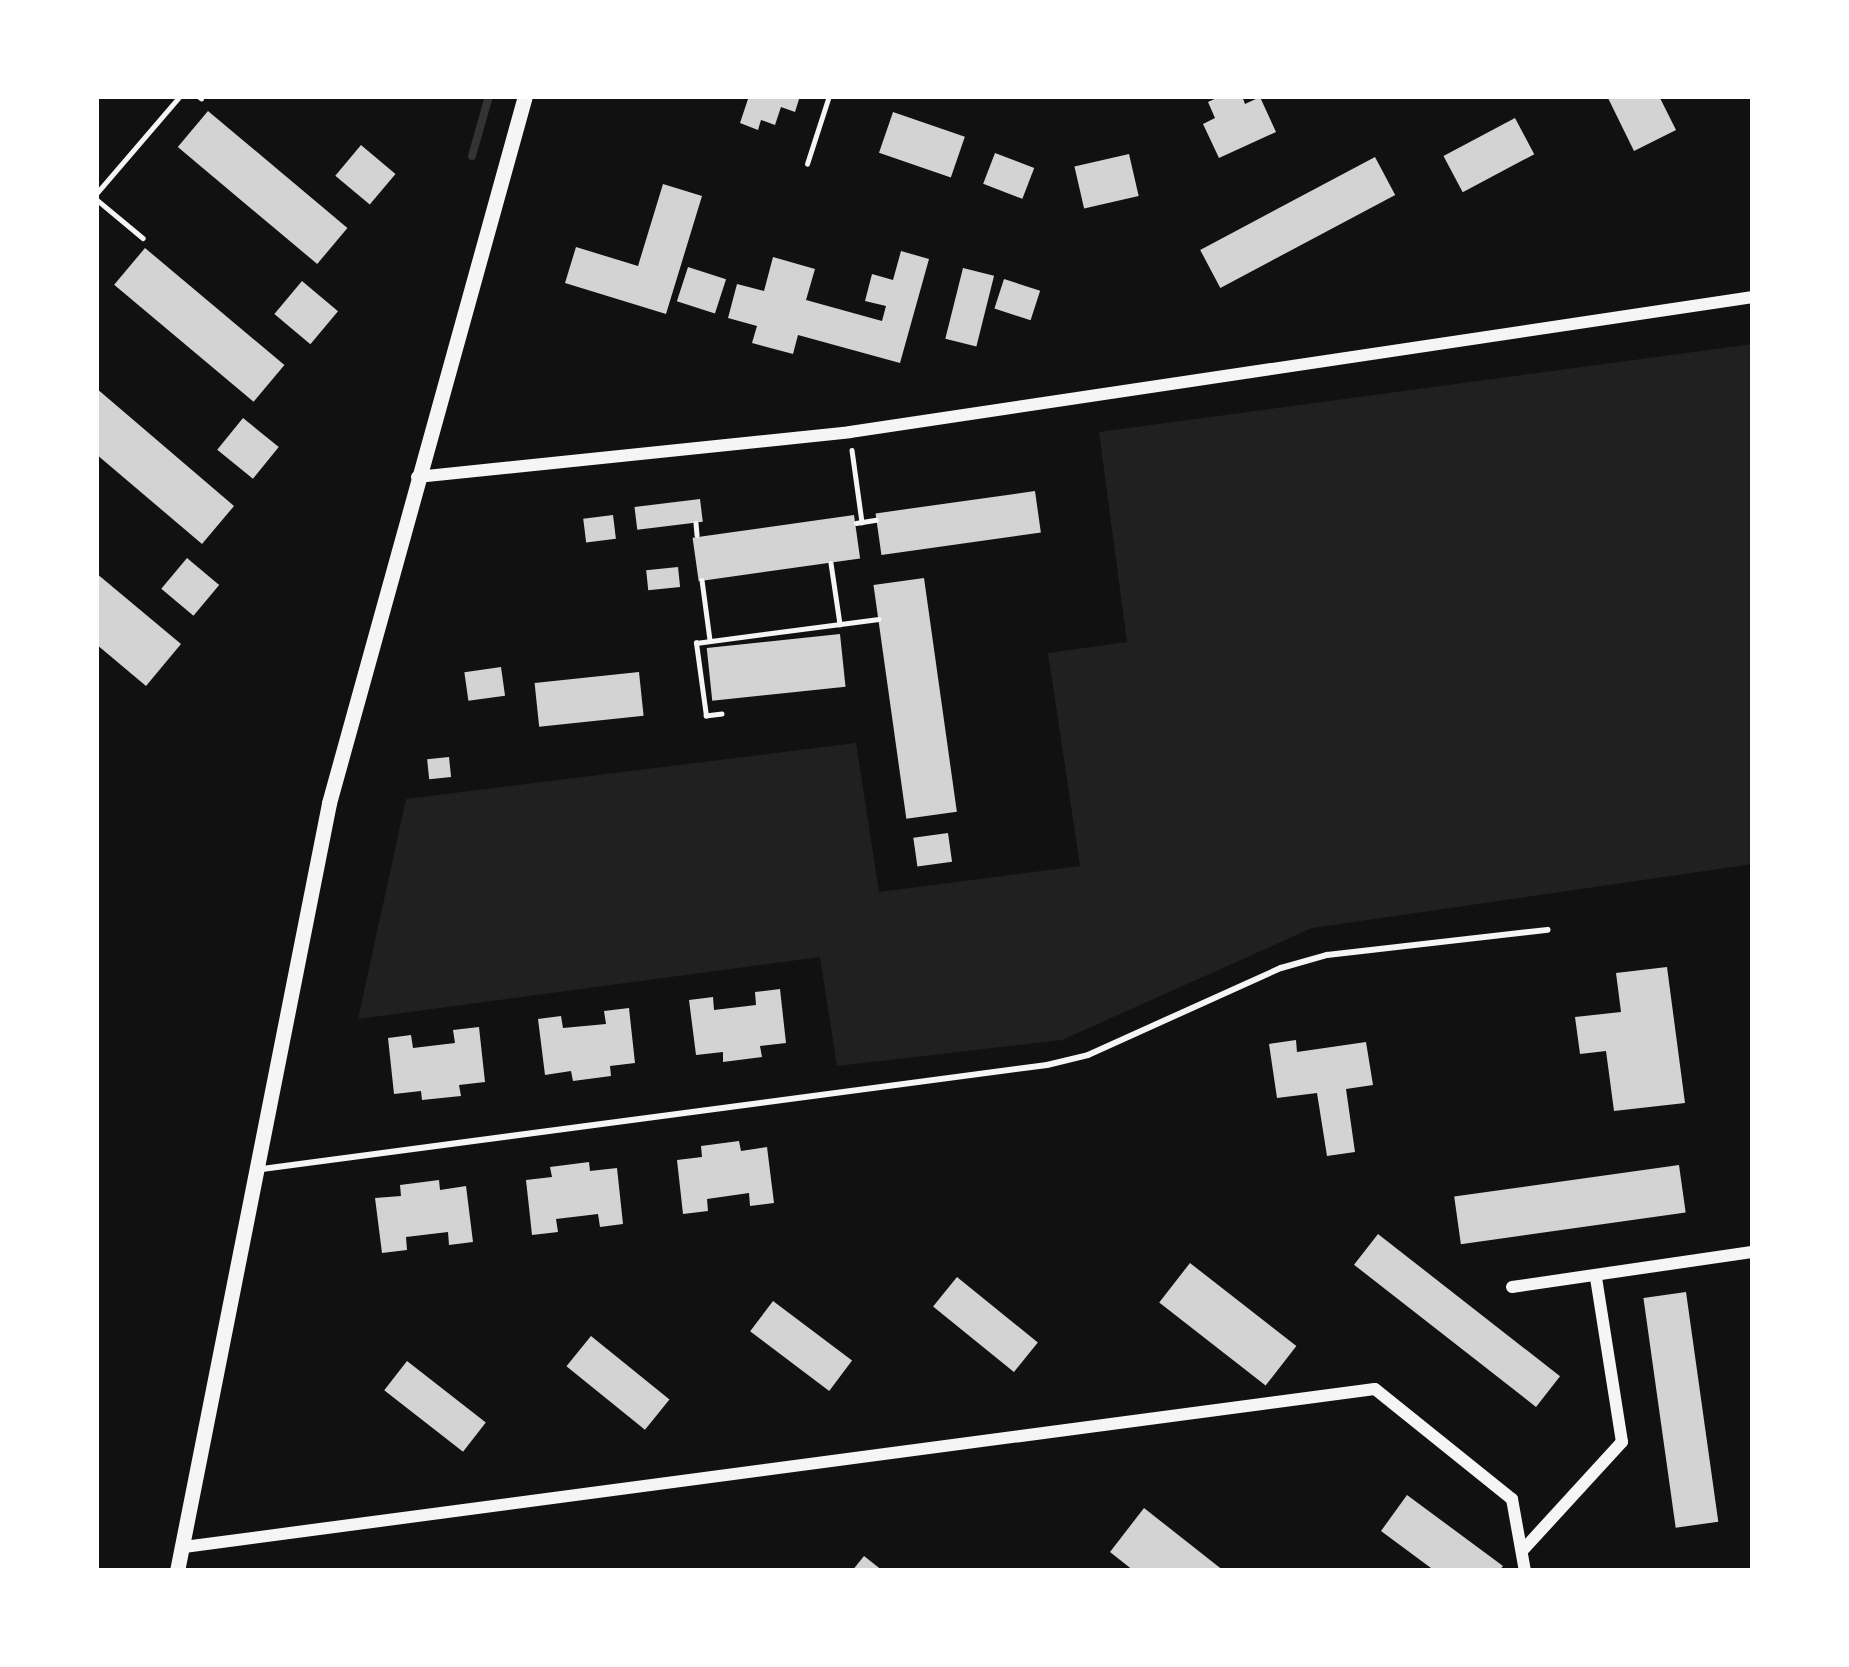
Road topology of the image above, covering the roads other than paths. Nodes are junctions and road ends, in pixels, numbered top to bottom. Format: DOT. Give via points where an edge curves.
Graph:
graph roads {
  1 [pos="525,96"];
  2 [pos="1753,297"];
  3 [pos="416,477"];
  4 [pos="1548,930"];
  5 [pos="257,1169"];
  6 [pos="1753,1252"];
  7 [pos="1596,1277"];
  8 [pos="1512,1287"];
  9 [pos="184,1547"];
  10 [pos="1522,1551"];
  11 [pos="177,1571"];
  12 [pos="1525,1571"];
  1 -- 3 [label="street"];
  2 -- 3 [label="street" via="850,432"];
  3 -- 5 [label="street" via="306,904"];
  4 -- 5 [label="lane" via="1328,955 1047,1065"];
  5 -- 9 [label="street"];
  6 -- 7 [label="street"];
  7 -- 8 [label="street"];
  7 -- 10 [label="street" via="1622,1442"];
  9 -- 10 [label="street" via="1375,1389 1512,1499"];
  9 -- 11 [label="street"];
  10 -- 12 [label="street"];
}
